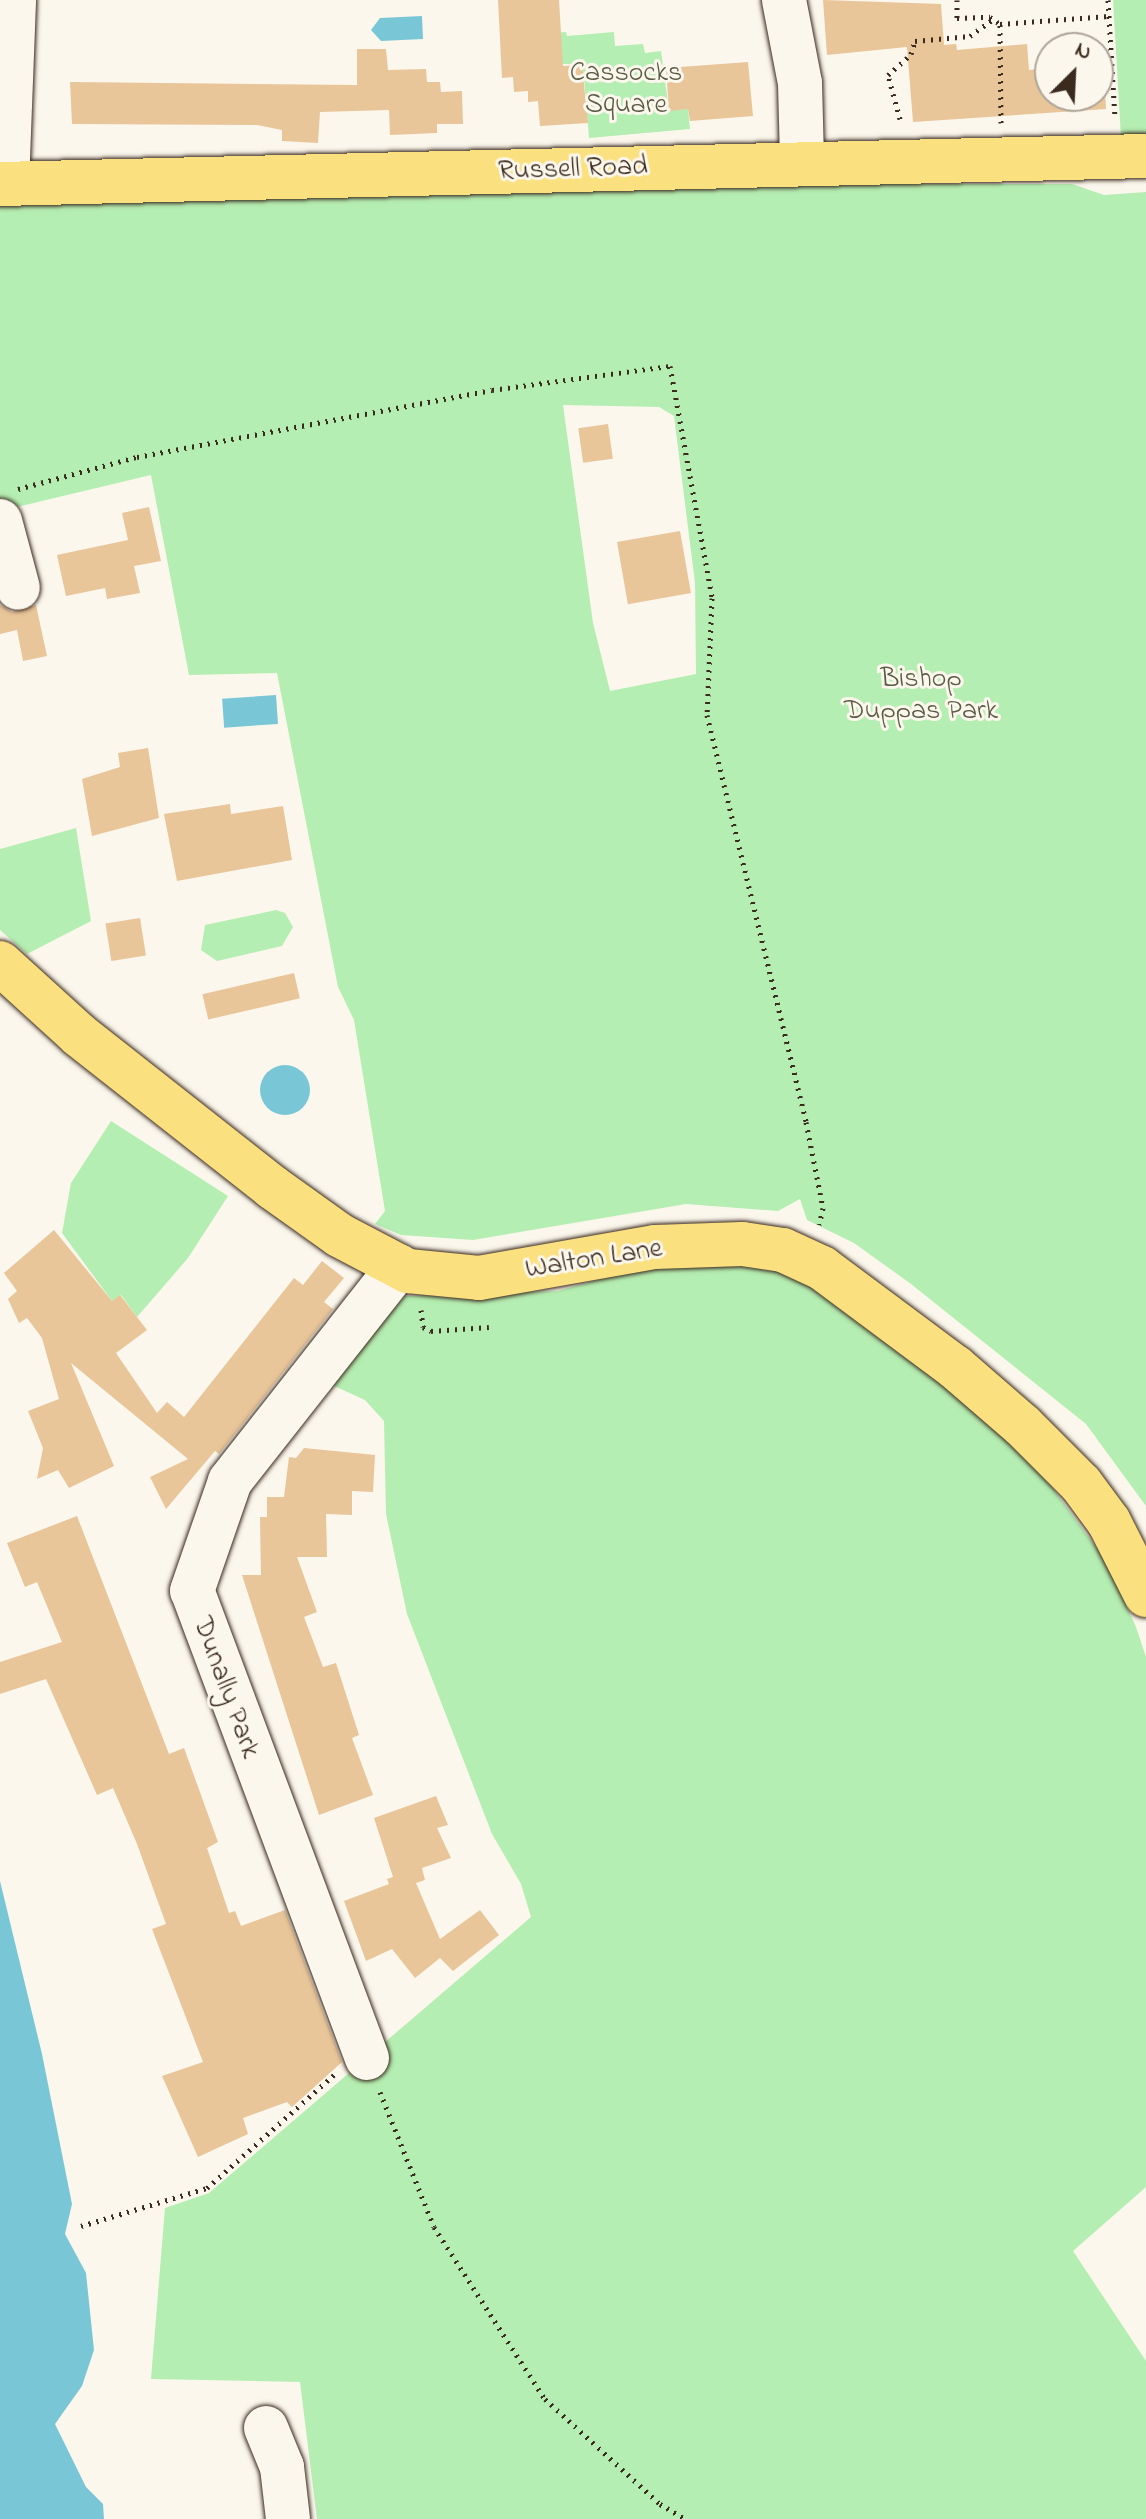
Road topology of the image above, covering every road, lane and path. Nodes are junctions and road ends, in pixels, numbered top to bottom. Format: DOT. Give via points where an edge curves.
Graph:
graph roads {
  1 [pos="14,0"];
  2 [pos="784,0"];
  3 [pos="957,0"];
  4 [pos="1108,0"];
  5 [pos="1109,16"];
  6 [pos="993,19"];
  7 [pos="1000,24"];
  8 [pos="3,103"];
  9 [pos="900,119"];
  10 [pos="1016,127"];
  11 [pos="1131,142"];
  12 [pos="802,161"];
  13 [pos="4,184"];
  14 [pos="5,506"];
  15 [pos="18,588"];
  16 [pos="0,963"];
  17 [pos="817,1230"];
  18 [pos="411,1270"];
  19 [pos="489,1327"];
  20 [pos="1146,1595"];
  21 [pos="365,2054"];
  22 [pos="81,2226"];
  23 [pos="266,2428"];
  24 [pos="288,2519"];
  25 [pos="685,2519"];
  1 -- 8 [label="street"];
  2 -- 12 [label="street" via="800,83"];
  3 -- 6 [label="path" via="957,18"];
  4 -- 5 [label="path"];
  5 -- 7 [label="path"];
  5 -- 11 [label="path"];
  6 -- 7 [label="path"];
  6 -- 9 [label="path" via="970,36 915,41 911,54 888,75"];
  7 -- 10 [label="path" via="1002,127"];
  8 -- 13 [label="street"];
  11 -- 12 [label="main road, Russell Road"];
  12 -- 13 [label="main road, Russell Road"];
  14 -- 15 [label="street"];
  14 -- 17 [label="path" via="137,457 492,390 670,366 712,598 707,715 806,1122 823,1208"];
  16 -- 18 [label="main road, Walton Lane" via="79,1035 272,1187 339,1235"];
  18 -- 19 [label="path" via="423,1327"];
  18 -- 20 [label="main road, Walton Lane" via="479,1278 655,1247 742,1244 783,1250 822,1268 955,1367 1022,1425 1081,1484 1109,1522"];
  18 -- 21 [label="street, Dunally Park" via="230,1481 192,1591"];
  21 -- 22 [label="path" via="207,2188"];
  21 -- 25 [label="path" via="434,2227 545,2399 660,2504"];
  23 -- 24 [label="street" via="282,2467"];
}
